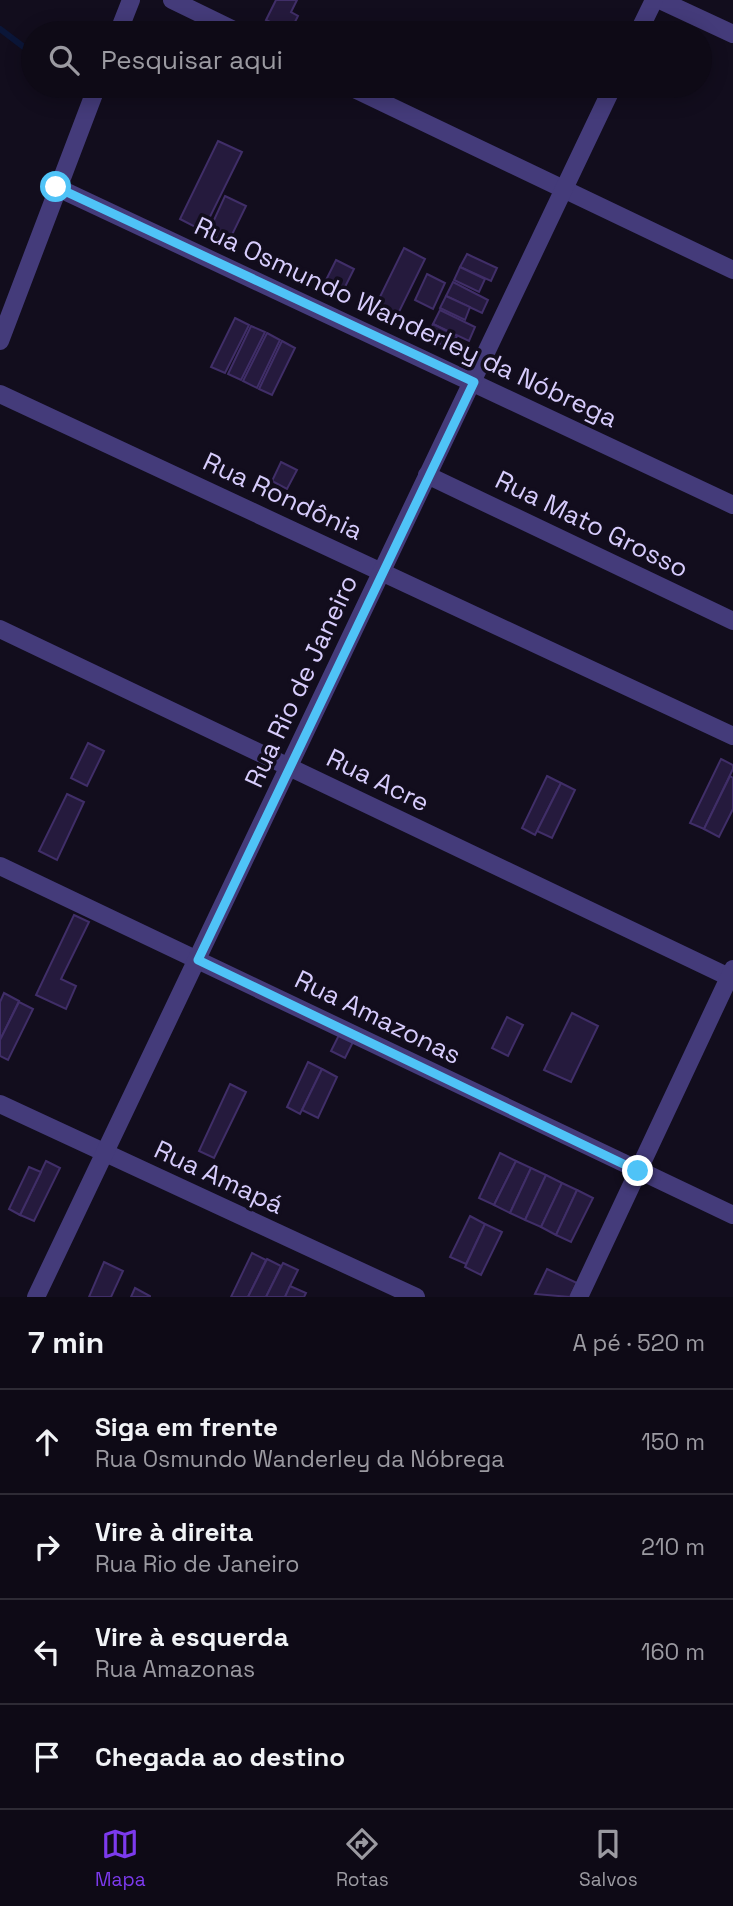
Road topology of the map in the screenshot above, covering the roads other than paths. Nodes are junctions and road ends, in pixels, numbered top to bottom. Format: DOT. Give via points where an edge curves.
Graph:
graph roads {
  1 [pos="131,0"];
  2 [pos="172,0"];
  3 [pos="657,0"];
  4 [pos="123,21"];
  5 [pos="215,21"];
  6 [pos="645,21"];
  7 [pos="704,21"];
  8 [pos="712,25"];
  9 [pos="733,34"];
  10 [pos="92,98"];
  11 [pos="372,98"];
  12 [pos="607,98"];
  13 [pos="56,187"];
  14 [pos="562,191"];
  15 [pos="733,270"];
  16 [pos="0,341"];
  17 [pos="474,382"];
  18 [pos="0,394"];
  19 [pos="427,475"];
  20 [pos="733,505"];
  21 [pos="382,570"];
  22 [pos="733,621"];
  23 [pos="0,629"];
  24 [pos="733,736"];
  25 [pos="291,767"];
  26 [pos="0,866"];
  27 [pos="198,960"];
  28 [pos="732,975"];
  29 [pos="0,1104"];
  30 [pos="104,1153"];
  31 [pos="638,1171"];
  32 [pos="733,1216"];
  33 [pos="36,1297"];
  34 [pos="416,1297"];
  35 [pos="579,1297"];
  1 -- 4 [label="street"];
  2 -- 5 [label="street"];
  3 -- 6 [label="street"];
  3 -- 7 [label="street"];
  8 -- 9 [label="street"];
  10 -- 13 [label="street"];
  11 -- 14 [label="street"];
  12 -- 14 [label="street, Rua Rio de Janeiro"];
  13 -- 16 [label="street"];
  13 -- 17 [label="street, Rua Osmundo Wanderley da Nóbrega"];
  14 -- 15 [label="street"];
  14 -- 17 [label="street, Rua Rio de Janeiro"];
  17 -- 19 [label="street, Rua Rio de Janeiro"];
  17 -- 20 [label="street, Rua Osmundo Wanderley da Nóbrega"];
  18 -- 21 [label="street, Rua Rondônia"];
  19 -- 21 [label="street, Rua Rio de Janeiro"];
  19 -- 22 [label="street, Rua Mato Grosso"];
  21 -- 24 [label="street, Rua Rondônia"];
  21 -- 25 [label="street, Rua Rio de Janeiro"];
  23 -- 25 [label="street, Rua Acre"];
  25 -- 27 [label="street, Rua Rio de Janeiro"];
  25 -- 28 [label="street, Rua Acre"];
  26 -- 27 [label="street, Rua Amazonas"];
  27 -- 30 [label="street, Rua Rio de Janeiro"];
  27 -- 31 [label="street, Rua Amazonas"];
  28 -- 31 [label="street"];
  29 -- 30 [label="street, Rua Amapá"];
  30 -- 33 [label="street, Rua Rio de Janeiro"];
  30 -- 34 [label="street, Rua Amapá"];
  31 -- 32 [label="street, Rua Amazonas"];
  31 -- 35 [label="street"];
}
